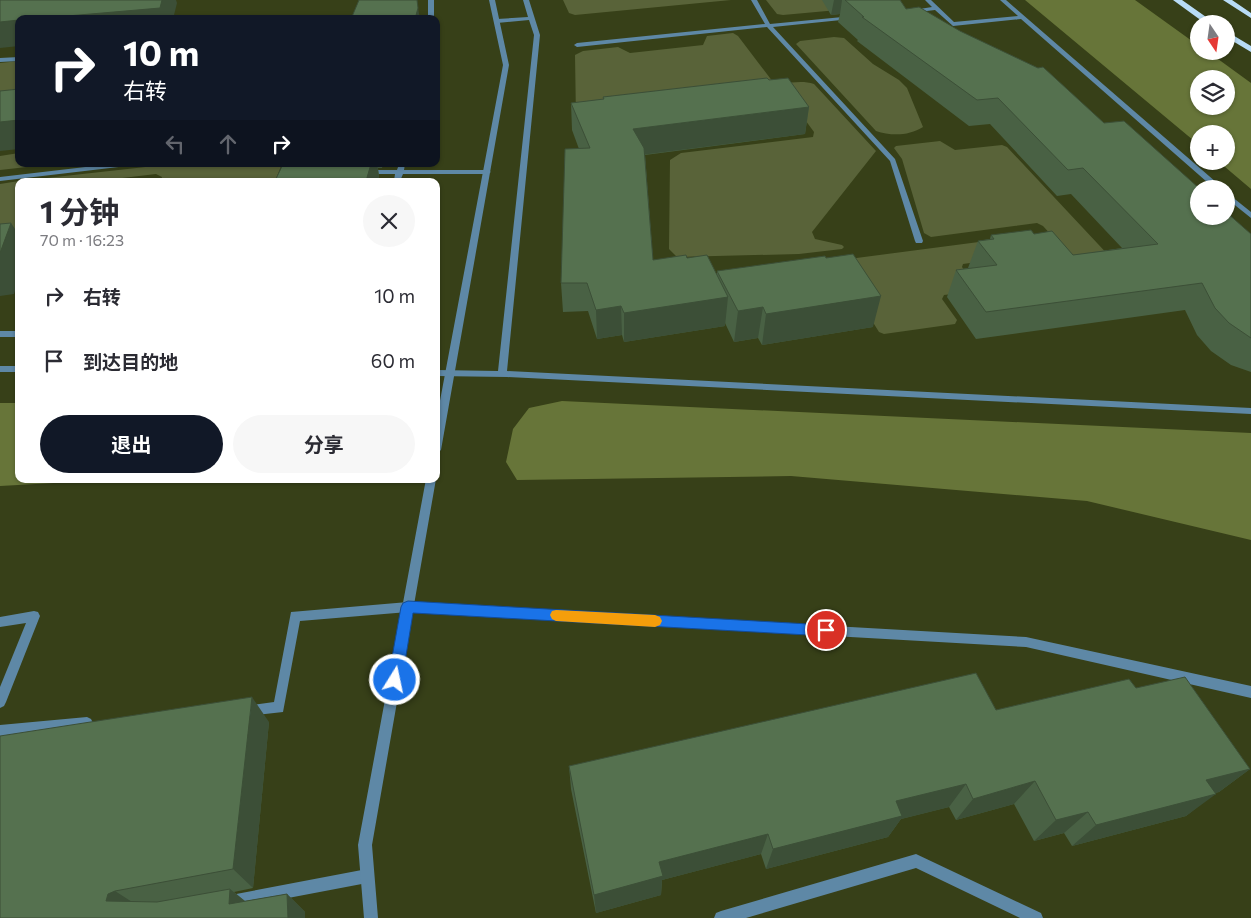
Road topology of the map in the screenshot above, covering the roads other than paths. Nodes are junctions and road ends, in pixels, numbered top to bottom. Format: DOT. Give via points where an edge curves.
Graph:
graph roads {
  1 [pos="431,0"];
  2 [pos="492,0"];
  3 [pos="526,0"];
  4 [pos="754,0"];
  5 [pos="928,0"];
  6 [pos="1003,0"];
  7 [pos="1177,0"];
  8 [pos="1227,0"];
  9 [pos="936,8"];
  10 [pos="906,11"];
  11 [pos="431,15"];
  12 [pos="1199,15"];
  13 [pos="857,16"];
  14 [pos="1251,16"];
  15 [pos="1023,17"];
  16 [pos="532,18"];
  17 [pos="497,21"];
  18 [pos="768,25"];
  19 [pos="1235,39"];
  20 [pos="577,45"];
  21 [pos="1251,50"];
  22 [pos="15,58"];
  23 [pos="0,60"];
  24 [pos="92,167"];
  25 [pos="401,167"];
  26 [pos="352,172"];
  27 [pos="400,172"];
  28 [pos="487,172"];
  29 [pos="0,178"];
  30 [pos="398,178"];
  31 [pos="1210,180"];
  32 [pos="1235,202"];
  33 [pos="1251,216"];
  34 [pos="919,241"];
  35 [pos="0,334"];
  36 [pos="15,334"];
  37 [pos="0,369"];
  38 [pos="15,370"];
  39 [pos="440,373"];
  40 [pos="450,373"];
  41 [pos="502,374"];
  42 [pos="1251,411"];
  43 [pos="440,428"];
  44 [pos="430,483"];
  45 [pos="408,607"];
  46 [pos="0,622"];
  47 [pos="1251,692"];
  48 [pos="0,702"];
  49 [pos="239,711"];
  50 [pos="100,722"];
  51 [pos="0,731"];
  52 [pos="367,876"];
  53 [pos="221,904"];
  54 [pos="371,918"];
  55 [pos="722,918"];
  56 [pos="1036,918"];
  1 -- 11 [label="street"];
  2 -- 17 [label="street"];
  3 -- 16 [label="street"];
  4 -- 18 [label="street"];
  5 -- 9 [label="street"];
  6 -- 15 [label="street"];
  7 -- 12 [label="highway"];
  8 -- 14 [label="highway"];
  9 -- 10 [label="street"];
  9 -- 15 [label="street" via="953,24"];
  13 -- 18 [label="street"];
  15 -- 31 [label="street"];
  16 -- 17 [label="street"];
  16 -- 41 [label="street" via="537,35"];
  17 -- 28 [label="street" via="506,65"];
  18 -- 20 [label="street"];
  18 -- 34 [label="street" via="893,160"];
  19 -- 21 [label="highway"];
  22 -- 23 [label="street"];
  24 -- 29 [label="street"];
  25 -- 27 [label="street"];
  26 -- 27 [label="street"];
  27 -- 28 [label="street"];
  27 -- 30 [label="street"];
  28 -- 40 [label="street"];
  32 -- 33 [label="street"];
  35 -- 36 [label="street"];
  37 -- 38 [label="street"];
  39 -- 40 [label="street"];
  40 -- 41 [label="street"];
  40 -- 43 [label="street"];
  41 -- 42 [label="street"];
  44 -- 45 [label="street"];
  45 -- 47 [label="street" via="1026,642"];
  45 -- 49 [label="street" via="295,616 279,708"];
  45 -- 52 [label="street" via="365,845"];
  46 -- 48 [label="street" via="34,616"];
  50 -- 51 [label="street"];
  52 -- 53 [label="street"];
  52 -- 54 [label="street"];
  55 -- 56 [label="street" via="916,861"];
}
